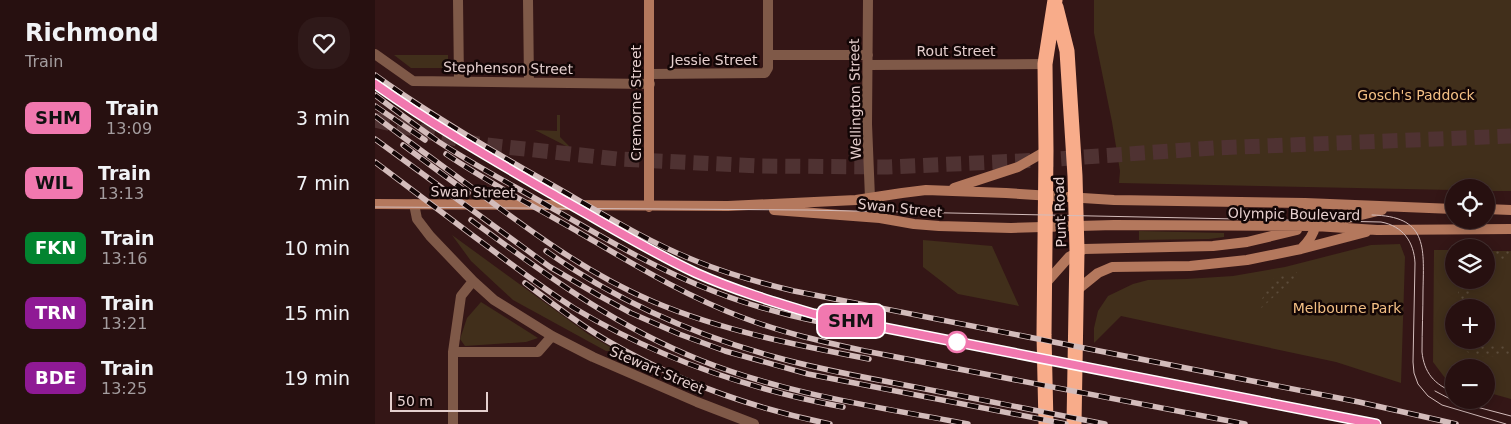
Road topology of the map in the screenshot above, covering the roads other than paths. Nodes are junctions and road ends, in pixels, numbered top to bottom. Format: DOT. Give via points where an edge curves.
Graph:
graph roads {
  1 [pos="459,0"];
  2 [pos="528,0"];
  3 [pos="649,0"];
  4 [pos="768,0"];
  5 [pos="868,0"];
  6 [pos="1055,1"];
  7 [pos="375,54"];
  8 [pos="768,56"];
  9 [pos="868,60"];
  10 [pos="1045,64"];
  11 [pos="650,79"];
  12 [pos="459,81"];
  13 [pos="529,82"];
  14 [pos="1046,151"];
  15 [pos="936,191"];
  16 [pos="1045,196"];
  17 [pos="870,198"];
  18 [pos="1076,198"];
  19 [pos="375,204"];
  20 [pos="414,204"];
  21 [pos="1305,204"];
  22 [pos="721,206"];
  23 [pos="649,207"];
  24 [pos="1392,207"];
  25 [pos="1445,209"];
  26 [pos="1495,209"];
  27 [pos="1511,210"];
  28 [pos="1077,226"];
  29 [pos="1315,226"];
  30 [pos="1045,228"];
  31 [pos="1511,229"];
  32 [pos="1377,230"];
  33 [pos="1301,250"];
  34 [pos="1077,252"];
  35 [pos="473,281"];
  36 [pos="1045,284"];
  37 [pos="1077,290"];
  38 [pos="552,336"];
  39 [pos="453,352"];
  40 [pos="453,424"];
  41 [pos="754,424"];
  42 [pos="1046,424"];
  43 [pos="1075,424"];
  1 -- 12 [label="street"];
  2 -- 13 [label="street"];
  3 -- 11 [label="main road, Cremorne Street"];
  4 -- 8 [label="street, Jessie Street"];
  5 -- 9 [label="street, Wellington Street"];
  6 -- 10 [label="highway, Punt Road"];
  6 -- 18 [label="highway, Punt Road" via="1067,51"];
  7 -- 12 [label="street, Stephenson Street" via="413,81"];
  8 -- 9 [label="street, Rout Street"];
  8 -- 11 [label="street, Jessie Street" via="765,73"];
  9 -- 10 [label="street, Rout Street"];
  9 -- 17 [label="street, Wellington Street"];
  10 -- 14 [label="highway, Punt Road"];
  11 -- 13 [label="street, Stephenson Street"];
  11 -- 23 [label="main road, Cremorne Street"];
  12 -- 13 [label="street, Stephenson Street"];
  14 -- 15 [label="main road" via="1018,167"];
  14 -- 16 [label="highway, Punt Road"];
  15 -- 16 [label="main road, Swan Street"];
  15 -- 17 [label="main road, Swan Street"];
  16 -- 18 [label="main road, Swan Street"];
  16 -- 30 [label="highway, Punt Road"];
  17 -- 22 [label="main road, Swan Street"];
  18 -- 21 [label="main road, Olympic Boulevard"];
  18 -- 28 [label="highway, Punt Road"];
  19 -- 20 [label="main road, Swan Street"];
  20 -- 23 [label="main road, Swan Street"];
  20 -- 35 [label="street, Stewart Street" via="417,220"];
  21 -- 24 [label="main road, Olympic Boulevard"];
  21 -- 29 [label="main road" via="1314,213"];
  22 -- 23 [label="main road, Swan Street"];
  22 -- 30 [label="main road, Swan Street" via="880,218 925,226"];
  24 -- 25 [label="main road, Olympic Boulevard"];
  24 -- 29 [label="main road"];
  26 -- 27 [label="main road"];
  28 -- 29 [label="main road, Olympic Boulevard"];
  28 -- 30 [label="main road, Swan Street"];
  28 -- 34 [label="highway, Punt Road"];
  29 -- 32 [label="main road, Olympic Boulevard"];
  29 -- 33 [label="main road"];
  29 -- 34 [label="main road" via="1232,244 1092,247"];
  30 -- 36 [label="highway, Punt Road"];
  31 -- 32 [label="main road, Olympic Boulevard"];
  32 -- 33 [label="main road"];
  33 -- 37 [label="main road" via="1224,263 1111,267 1097,273"];
  34 -- 36 [label="main road"];
  34 -- 37 [label="highway, Punt Road"];
  35 -- 38 [label="street, Stewart Street" via="494,300"];
  35 -- 39 [label="street" via="461,296"];
  36 -- 42 [label="highway, Punt Road"];
  37 -- 43 [label="highway, Punt Road"];
  38 -- 39 [label="street" via="538,352"];
  38 -- 41 [label="street, Stewart Street" via="593,357"];
  39 -- 40 [label="street"];
}
